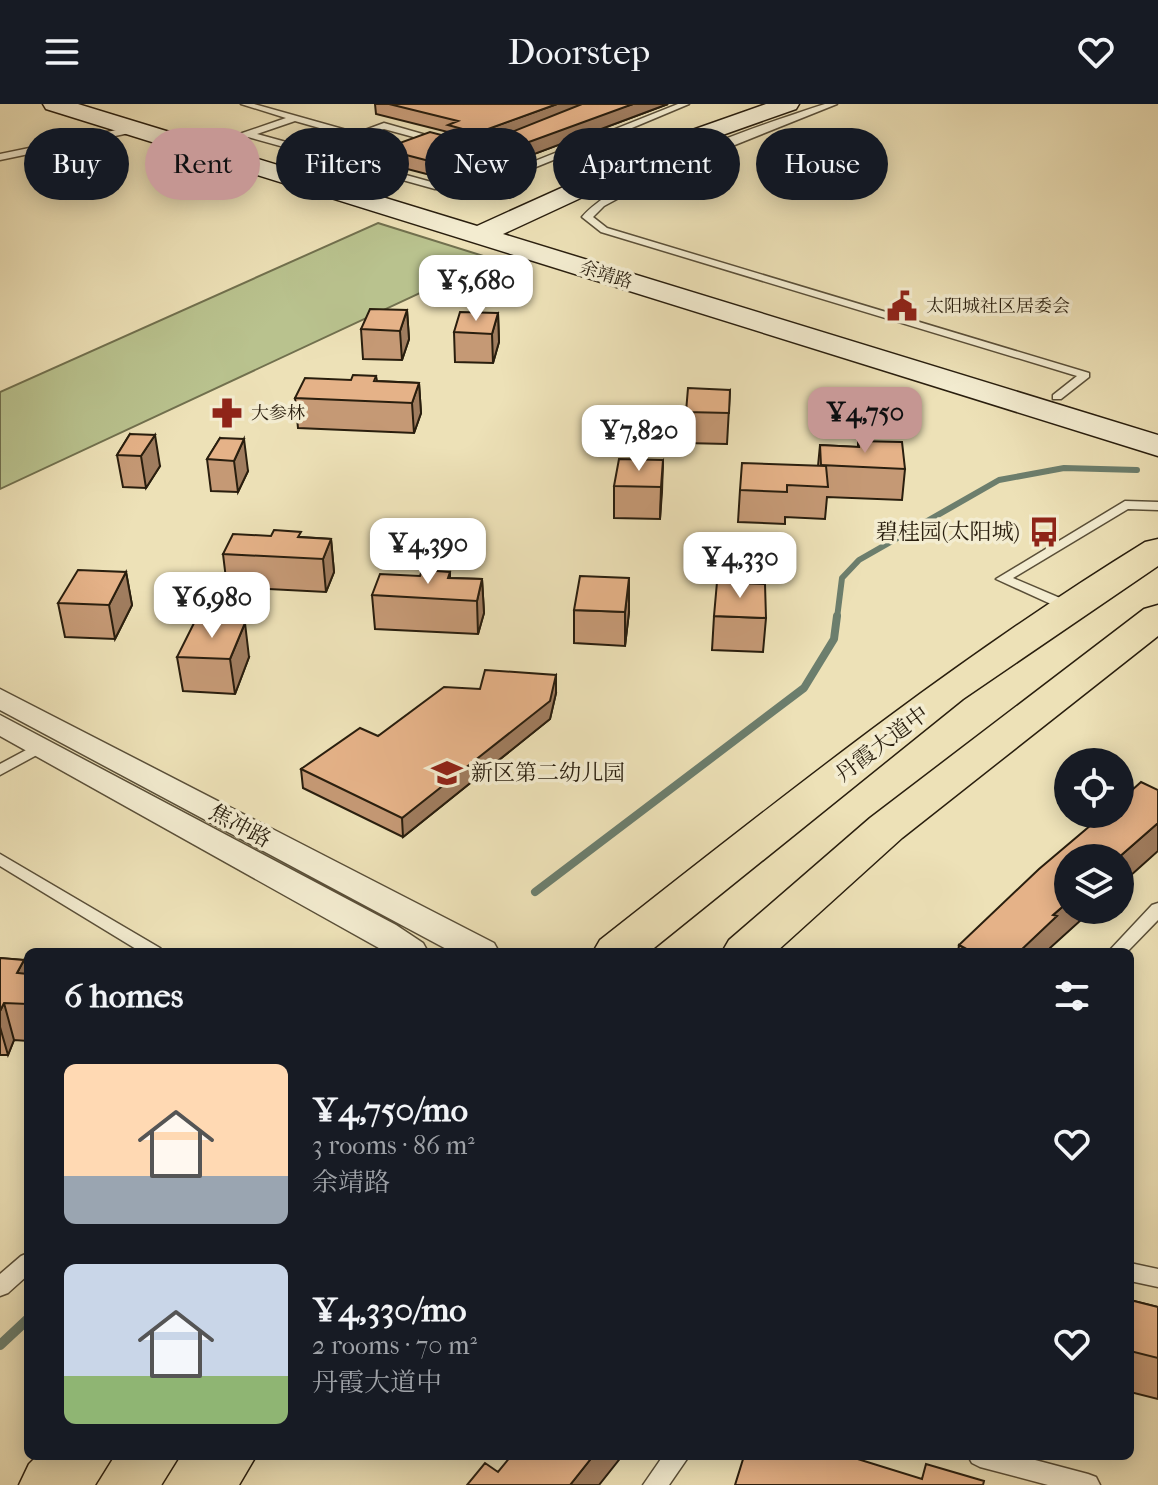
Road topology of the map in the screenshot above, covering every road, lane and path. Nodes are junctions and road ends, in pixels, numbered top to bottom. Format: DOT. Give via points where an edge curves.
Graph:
graph roads {
  1 [pos="54,104"];
  2 [pos="86,104"];
  3 [pos="245,104"];
  4 [pos="685,104"];
  5 [pos="833,104"];
  6 [pos="764,112"];
  7 [pos="294,118"];
  8 [pos="166,128"];
  9 [pos="329,128"];
  10 [pos="623,128"];
  11 [pos="707,128"];
  12 [pos="136,129"];
  13 [pos="260,130"];
  14 [pos="260,137"];
  15 [pos="553,156"];
  16 [pos="0,157"];
  17 [pos="260,157"];
  18 [pos="553,186"];
  19 [pos="472,227"];
  20 [pos="1057,397"];
  21 [pos="1158,427"];
  22 [pos="1158,446"];
  23 [pos="1158,506"];
  24 [pos="1158,550"];
  25 [pos="1069,607"];
  26 [pos="1158,617"];
  27 [pos="0,698"];
  28 [pos="0,724"];
  29 [pos="41,747"];
  30 [pos="0,770"];
  31 [pos="0,859"];
  32 [pos="1158,909"];
  33 [pos="147,948"];
  34 [pos="405,948"];
  35 [pos="473,948"];
  36 [pos="622,948"];
  37 [pos="751,948"];
  38 [pos="1121,948"];
  39 [pos="24,1266"];
  40 [pos="1134,1273"];
  41 [pos="1158,1278"];
  42 [pos="0,1287"];
  43 [pos="77,1460"];
  44 [pos="220,1460"];
  45 [pos="674,1460"];
  46 [pos="995,1460"];
  47 [pos="52,1485"];
  48 [pos="196,1485"];
  49 [pos="655,1485"];
  50 [pos="1088,1485"];
  1 -- 12 [label="main road, 余靖路"];
  2 -- 8 [label="main road, 余靖路"];
  3 -- 7 [label="lane"];
  4 -- 10 [label="lane"];
  5 -- 6 [label="lane"];
  6 -- 11 [label="main road"];
  6 -- 19 [label="main road"];
  6 -- 20 [label="lane" via="606,201 591,211 589,222 1085,375"];
  7 -- 9 [label="lane"];
  7 -- 13 [label="lane"];
  12 -- 16 [label="lane"];
  12 -- 19 [label="main road, 余靖路"];
  14 -- 15 [label="lane" via="435,186 481,186"];
  17 -- 19 [label="main road, 余靖路"];
  18 -- 19 [label="main road"];
  19 -- 20 [label="main road, 余靖路"];
  19 -- 22 [label="main road, 余靖路"];
  20 -- 21 [label="main road, 余靖路"];
  23 -- 25 [label="lane" via="1125,505 1003,579"];
  24 -- 25 [label="main road, 丹霞大道中"];
  25 -- 36 [label="main road, 丹霞大道中" via="823,789"];
  26 -- 37 [label="main road" via="886,828"];
  27 -- 35 [label="street, 焦冲路"];
  28 -- 29 [label="street, 焦冲路"];
  29 -- 30 [label="lane"];
  29 -- 34 [label="street, 焦冲路"];
  31 -- 33 [label="lane"];
  32 -- 38 [label="lane"];
  39 -- 42 [label="lane"];
  40 -- 41 [label="lane"];
  43 -- 47 [label="main road"];
  44 -- 48 [label="main road"];
  45 -- 49 [label="lane"];
  46 -- 50 [label="lane"];
}
